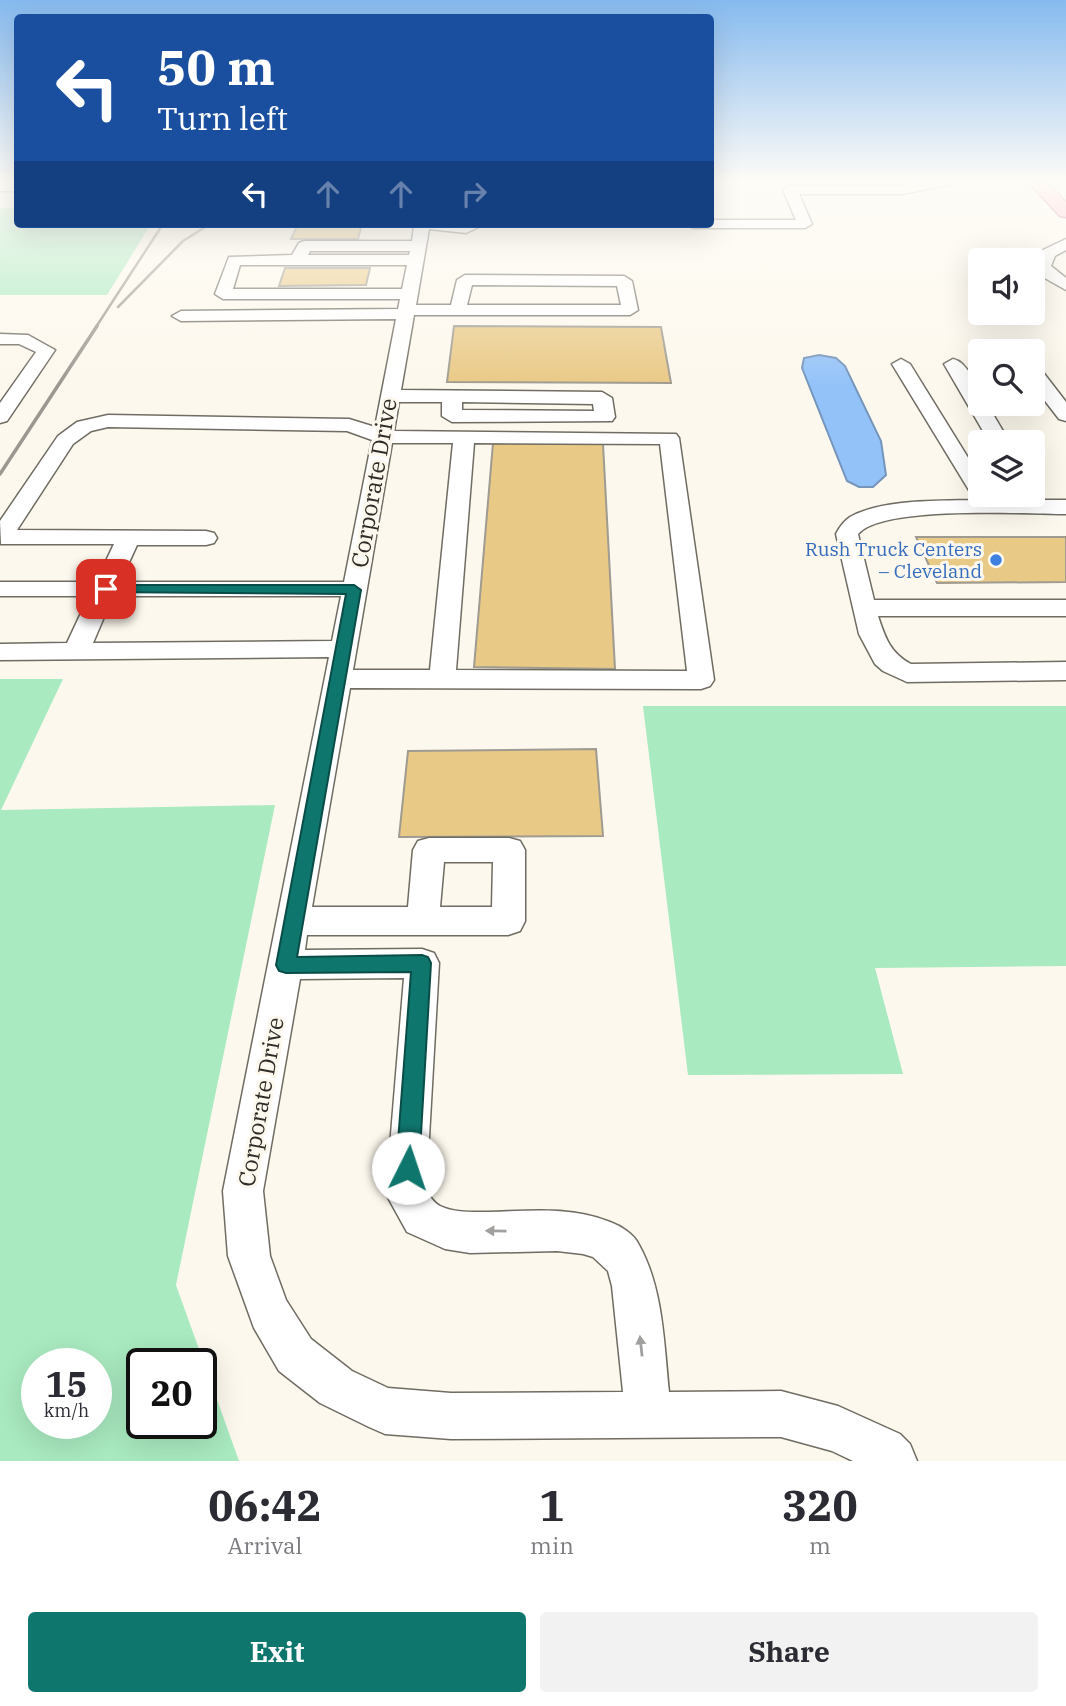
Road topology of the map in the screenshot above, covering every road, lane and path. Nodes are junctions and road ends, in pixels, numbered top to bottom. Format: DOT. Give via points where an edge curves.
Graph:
graph roads {
  1 [pos="303,249"];
  2 [pos="418,249"];
  3 [pos="1056,249"];
  4 [pos="1066,285"];
  5 [pos="460,302"];
  6 [pos="407,306"];
  7 [pos="181,316"];
  8 [pos="26,321"];
  9 [pos="8,339"];
  10 [pos="901,364"];
  11 [pos="953,364"];
  12 [pos="1045,388"];
  13 [pos="452,396"];
  14 [pos="123,405"];
  15 [pos="378,411"];
  16 [pos="1066,415"];
  17 [pos="0,417"];
  18 [pos="992,430"];
  19 [pos="464,437"];
  20 [pos="968,475"];
  21 [pos="968,502"];
  22 [pos="1045,503"];
  23 [pos="1066,507"];
  24 [pos="129,536"];
  25 [pos="206,538"];
  26 [pos="0,589"];
  27 [pos="106,589"];
  28 [pos="354,590"];
  29 [pos="866,608"];
  30 [pos="1066,608"];
  31 [pos="76,651"];
  32 [pos="0,652"];
  33 [pos="341,664"];
  34 [pos="1066,671"];
  35 [pos="442,679"];
  36 [pos="294,921"];
  37 [pos="423,921"];
  38 [pos="286,965"];
  39 [pos="648,1414"];
  40 [pos="893,1461"];
  1 -- 6 [label="street" via="298,260 234,260 223,294"];
  2 -- 6 [label="street, Corporate Drive"];
  3 -- 4 [label="street" via="1048,253 1042,266"];
  5 -- 5 [label="street" via="630,310 624,281 465,280"];
  5 -- 6 [label="street"];
  6 -- 7 [label="street"];
  6 -- 15 [label="street, Corporate Drive"];
  8 -- 9 [label="street"];
  9 -- 17 [label="street" via="46,350"];
  10 -- 20 [label="street"];
  11 -- 18 [label="street"];
  12 -- 16 [label="street"];
  13 -- 13 [label="street" via="602,398 605,417 452,416"];
  13 -- 15 [label="street"];
  14 -- 15 [label="street"];
  15 -- 19 [label="street"];
  15 -- 24 [label="street" via="349,425 108,421 84,426 65,440 1,537"];
  15 -- 28 [label="street, Corporate Drive"];
  19 -- 35 [label="street"];
  19 -- 35 [label="street" via="669,438 701,680"];
  21 -- 29 [label="street" via="854,523 847,534"];
  22 -- 23 [label="street"];
  24 -- 25 [label="street"];
  24 -- 27 [label="street"];
  26 -- 27 [label="street"];
  27 -- 28 [label="street"];
  27 -- 31 [label="street"];
  28 -- 33 [label="street, Corporate Drive"];
  29 -- 30 [label="street"];
  29 -- 34 [label="street" via="866,623 884,658 907,673"];
  31 -- 32 [label="street"];
  31 -- 33 [label="street"];
  33 -- 35 [label="street"];
  33 -- 36 [label="street, Corporate Drive"];
  36 -- 37 [label="street"];
  36 -- 38 [label="street, Corporate Drive"];
  39 -- 38 [label="street, one-way" via="630,1270 610,1242 583,1232 444,1230 421,1219 406,1194 422,963"];
  38 -- 39 [label="street, Corporate Drive" via="243,1191 249,1256 269,1313 295,1355 336,1387 385,1410 451,1416"];
  39 -- 40 [label="street, Corporate Drive" via="781,1414 838,1429 883,1451"];
}
